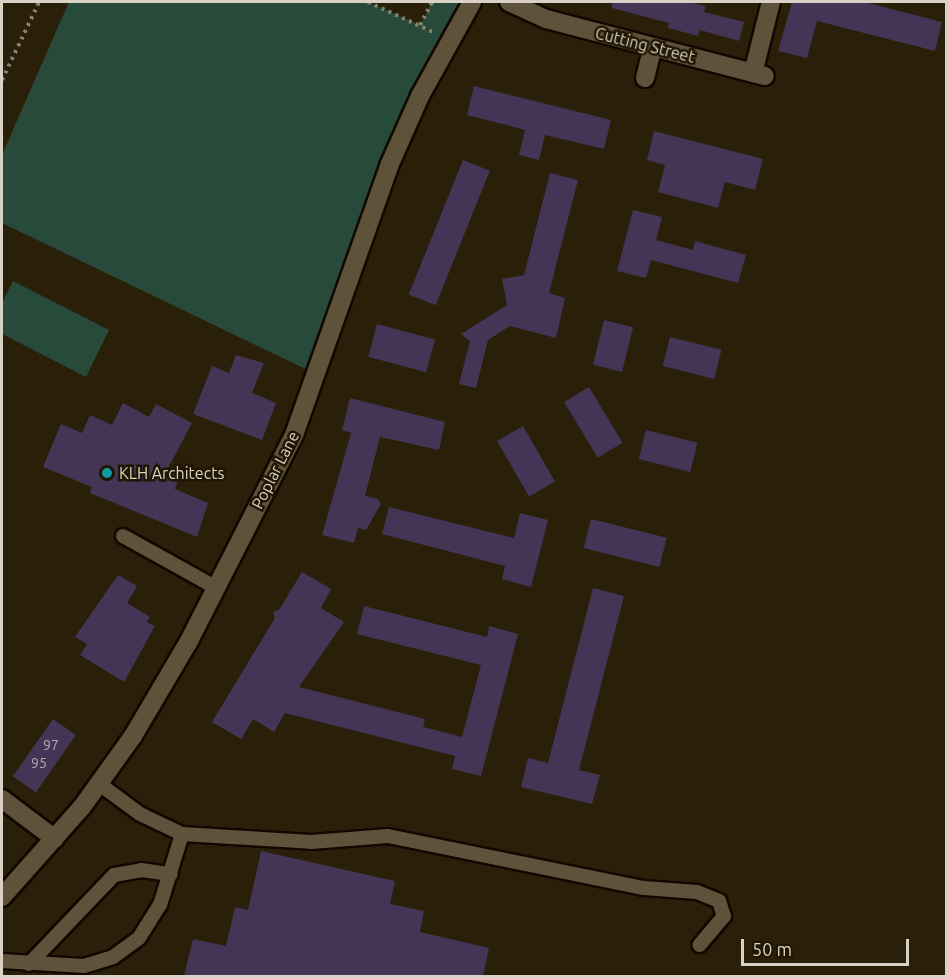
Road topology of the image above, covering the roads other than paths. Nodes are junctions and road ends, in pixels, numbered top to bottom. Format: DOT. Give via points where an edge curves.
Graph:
graph roads {
  1 [pos="472,2"];
  2 [pos="509,2"];
  3 [pos="771,2"];
  4 [pos="529,7"];
  5 [pos="653,47"];
  6 [pos="645,78"];
  7 [pos="123,536"];
  8 [pos="217,588"];
  9 [pos="98,783"];
  10 [pos="2,799"];
  11 [pos="182,834"];
  12 [pos="55,839"];
  13 [pos="171,874"];
  14 [pos="2,897"];
  15 [pos="700,945"];
  16 [pos="2,961"];
  17 [pos="29,964"];
  1 -- 8 [label="street, Poplar Lane" via="389,166 294,435"];
  2 -- 4 [label="street, Cutting Street"];
  3 -- 5 [label="street, Cutting Street" via="759,74"];
  4 -- 5 [label="street, Cutting Street"];
  5 -- 6 [label="street"];
  7 -- 8 [label="lane"];
  8 -- 9 [label="street, Poplar Lane" via="161,692"];
  9 -- 11 [label="lane" via="140,814"];
  9 -- 12 [label="street, Poplar Lane"];
  10 -- 12 [label="street"];
  11 -- 13 [label="lane"];
  11 -- 15 [label="lane" via="311,842 388,836 644,888 697,892 719,901 724,916"];
  12 -- 14 [label="street, Poplar Lane"];
  13 -- 17 [label="lane" via="141,870 114,876"];
  13 -- 17 [label="lane" via="160,904 139,938 113,957 84,966"];
  16 -- 17 [label="lane"];
}
